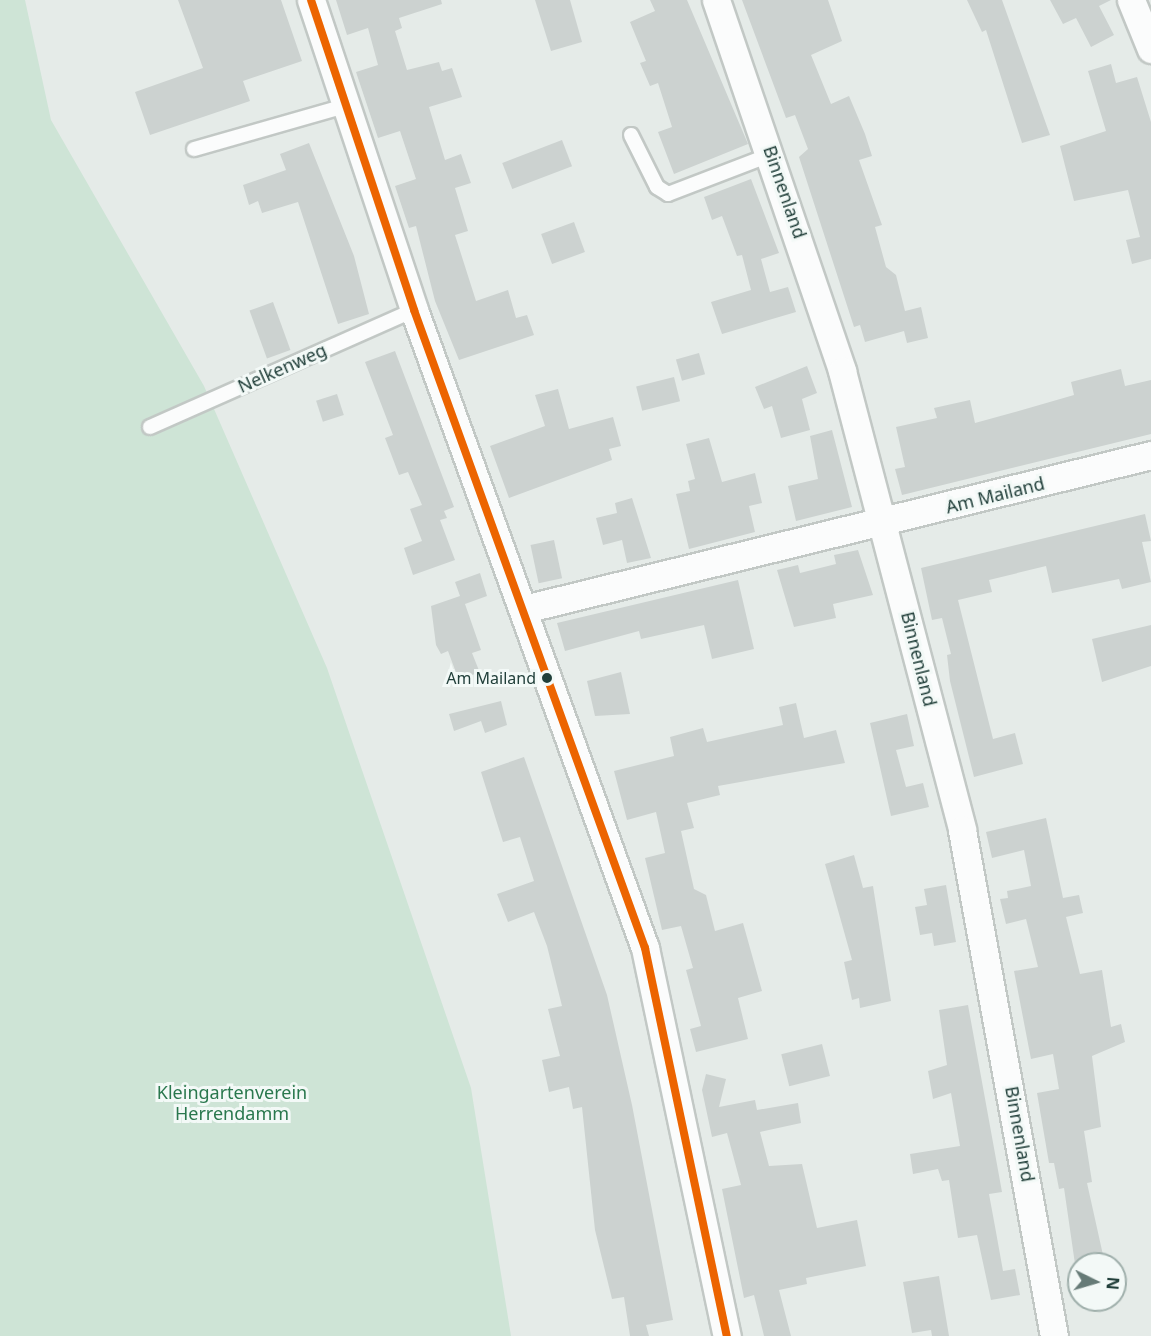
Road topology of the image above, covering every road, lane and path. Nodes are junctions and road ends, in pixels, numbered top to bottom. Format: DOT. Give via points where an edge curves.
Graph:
graph roads {
  1 [pos="311,0"];
  2 [pos="716,0"];
  3 [pos="1131,0"];
  4 [pos="1151,49"];
  5 [pos="348,105"];
  6 [pos="630,135"];
  7 [pos="194,149"];
  8 [pos="772,154"];
  9 [pos="414,310"];
  10 [pos="150,427"];
  11 [pos="1151,455"];
  12 [pos="884,523"];
  13 [pos="524,609"];
  14 [pos="727,1336"];
  15 [pos="1054,1336"];
  1 -- 5 [label="street"];
  2 -- 8 [label="street, Binnenland"];
  3 -- 4 [label="street"];
  5 -- 7 [label="lane"];
  5 -- 9 [label="street"];
  6 -- 8 [label="lane" via="657,187 668,194"];
  8 -- 12 [label="street, Binnenland"];
  9 -- 10 [label="lane, Nelkenweg"];
  9 -- 13 [label="street"];
  11 -- 12 [label="street, Am Mailand"];
  12 -- 13 [label="street, Am Mailand"];
  12 -- 15 [label="street, Binnenland" via="972,867"];
  13 -- 14 [label="street" via="645,948"];
}
